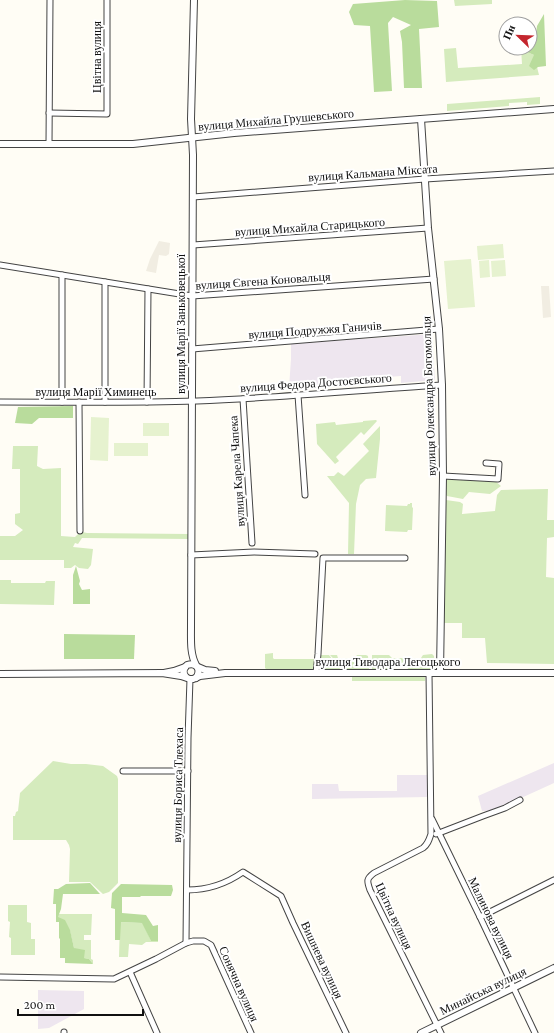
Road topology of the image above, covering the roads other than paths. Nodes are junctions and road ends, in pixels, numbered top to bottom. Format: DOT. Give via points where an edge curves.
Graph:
graph roads {
  1 [pos="50,0"];
  2 [pos="107,0"];
  3 [pos="194,0"];
  4 [pos="554,109"];
  5 [pos="49,113"];
  6 [pos="421,119"];
  7 [pos="192,138"];
  8 [pos="0,144"];
  9 [pos="49,144"];
  10 [pos="554,171"];
  11 [pos="425,179"];
  12 [pos="193,197"];
  13 [pos="428,228"];
  14 [pos="192,245"];
  15 [pos="0,265"];
  16 [pos="62,275"];
  17 [pos="434,278"];
  18 [pos="106,282"];
  19 [pos="148,289"];
  20 [pos="192,296"];
  21 [pos="439,329"];
  22 [pos="192,349"];
  23 [pos="442,385"];
  24 [pos="298,395"];
  25 [pos="243,399"];
  26 [pos="192,401"];
  27 [pos="0,402"];
  28 [pos="62,402"];
  29 [pos="79,402"];
  30 [pos="106,402"];
  31 [pos="147,402"];
  32 [pos="486,463"];
  33 [pos="443,476"];
  34 [pos="305,495"];
  35 [pos="80,531"];
  36 [pos="252,543"];
  37 [pos="315,554"];
  38 [pos="191,555"];
  39 [pos="405,558"];
  40 [pos="191,647"];
  41 [pos="186,666"];
  42 [pos="197,666"];
  43 [pos="162,673"];
  44 [pos="223,673"];
  45 [pos="316,673"];
  46 [pos="440,673"];
  47 [pos="554,673"];
  48 [pos="0,674"];
  49 [pos="429,674"];
  50 [pos="190,678"];
  51 [pos="123,771"];
  52 [pos="188,771"];
  53 [pos="520,800"];
  54 [pos="431,816"];
  55 [pos="431,834"];
  56 [pos="439,834"];
  57 [pos="554,880"];
  58 [pos="187,890"];
  59 [pos="480,917"];
  60 [pos="186,943"];
  61 [pos="554,968"];
  62 [pos="130,972"];
  63 [pos="0,977"];
  64 [pos="513,988"];
  65 [pos="437,1025"];
  66 [pos="157,1033"];
  67 [pos="250,1033"];
  68 [pos="346,1033"];
  69 [pos="421,1033"];
  70 [pos="441,1033"];
  71 [pos="535,1033"];
  1 -- 5 [label="street"];
  2 -- 5 [label="street, Цвітна вулиця" via="107,114"];
  3 -- 7 [label="street, вулиця Марії Заньковецької"];
  4 -- 6 [label="street, вулиця Михайла Грушевського"];
  5 -- 9 [label="street"];
  6 -- 7 [label="street, вулиця Михайла Грушевського"];
  6 -- 11 [label="street, вулиця Олександра Богомольця"];
  7 -- 9 [label="street, вулиця Михайла Грушевського" via="133,144"];
  7 -- 12 [label="street, вулиця Марії Заньковецької"];
  8 -- 9 [label="street, вулиця Михайла Грушевського"];
  10 -- 11 [label="street, вулиця Кальмана Міксата"];
  11 -- 12 [label="street, вулиця Кальмана Міксата"];
  11 -- 13 [label="street, вулиця Олександра Богомольця"];
  12 -- 14 [label="street, вулиця Марії Заньковецької"];
  13 -- 14 [label="street, вулиця Михайла Старицького"];
  13 -- 17 [label="street, вулиця Олександра Богомольця"];
  14 -- 20 [label="street, вулиця Марії Заньковецької"];
  15 -- 16 [label="street, вулиця Євгена Коновальця"];
  16 -- 18 [label="street, вулиця Євгена Коновальця"];
  16 -- 28 [label="street"];
  17 -- 20 [label="street, вулиця Євгена Коновальця"];
  17 -- 21 [label="street, вулиця Олександра Богомольця"];
  18 -- 19 [label="street, вулиця Євгена Коновальця"];
  18 -- 30 [label="street"];
  19 -- 20 [label="street, вулиця Євгена Коновальця"];
  19 -- 31 [label="street"];
  20 -- 22 [label="street, вулиця Марії Заньковецької"];
  21 -- 22 [label="street, вулиця Подружжя Ганичів"];
  21 -- 23 [label="street, вулиця Олександра Богомольця"];
  22 -- 26 [label="street, вулиця Марії Заньковецької"];
  23 -- 24 [label="street, вулиця Федора Достоєвського"];
  23 -- 33 [label="street, вулиця Олександра Богомольця"];
  24 -- 25 [label="street, вулиця Федора Достоєвського"];
  24 -- 34 [label="street"];
  25 -- 26 [label="street, вулиця Федора Достоєвського"];
  25 -- 36 [label="street, вулиця Карела Чапека"];
  26 -- 31 [label="street, вулиця Марії Химинець"];
  26 -- 38 [label="street, вулиця Марії Заньковецької"];
  27 -- 28 [label="street, вулиця Марії Химинець"];
  28 -- 29 [label="street, вулиця Марії Химинець"];
  29 -- 30 [label="street, вулиця Марії Химинець"];
  29 -- 35 [label="street"];
  30 -- 31 [label="street, вулиця Марії Химинець"];
  32 -- 33 [label="street" via="499,464 498,479"];
  33 -- 46 [label="street, вулиця Олександра Богомольця"];
  37 -- 38 [label="street" via="252,552"];
  38 -- 40 [label="street, вулиця Марії Заньковецької"];
  39 -- 45 [label="street" via="323,558"];
  40 -- 41 [label="street, вулиця Марії Заньковецької"];
  40 -- 42 [label="street, вулиця Марії Заньковецької"];
  41 -- 42 [label="street"];
  41 -- 43 [label="street, вулиця Тиводара Легоцького"];
  41 -- 50 [label="street" via="183,673"];
  42 -- 44 [label="street, вулиця Тиводара Легоцького"];
  42 -- 50 [label="street" via="199,674"];
  43 -- 48 [label="street, вулиця Тиводара Легоцького"];
  43 -- 50 [label="street, вулиця Тиводара Легоцького"];
  44 -- 45 [label="street, вулиця Тиводара Легоцького"];
  44 -- 50 [label="street, вулиця Тиводара Легоцького"];
  45 -- 49 [label="street, вулиця Тиводара Легоцького"];
  46 -- 47 [label="street, вулиця Тиводара Легоцького"];
  46 -- 49 [label="street, вулиця Тиводара Легоцького"];
  49 -- 54 [label="street"];
  50 -- 52 [label="street, вулиця Бориса Тлехаса"];
  51 -- 52 [label="street"];
  52 -- 58 [label="street, вулиця Бориса Тлехаса"];
  53 -- 56 [label="street"];
  54 -- 55 [label="street"];
  54 -- 56 [label="street, Малинова вулиця"];
  55 -- 56 [label="street"];
  55 -- 65 [label="street, Цвітна вулиця" via="427,846 374,873 369,877 368,883"];
  56 -- 59 [label="street, Малинова вулиця"];
  57 -- 59 [label="street"];
  58 -- 60 [label="street, вулиця Бориса Тлехаса"];
  58 -- 68 [label="street, Вишнева вулиця" via="201,890 221,884 243,872 281,896"];
  59 -- 64 [label="street, Малинова вулиця"];
  60 -- 62 [label="street"];
  60 -- 67 [label="street, Сонячна вулиця" via="204,941 211,945"];
  61 -- 64 [label="street, Минайська вулиця"];
  62 -- 63 [label="street" via="114,979"];
  62 -- 66 [label="street"];
  64 -- 65 [label="street, Минайська вулиця"];
  64 -- 71 [label="street, Малинова вулиця"];
  65 -- 69 [label="street, Минайська вулиця"];
  65 -- 70 [label="street, Цвітна вулиця"];
}
